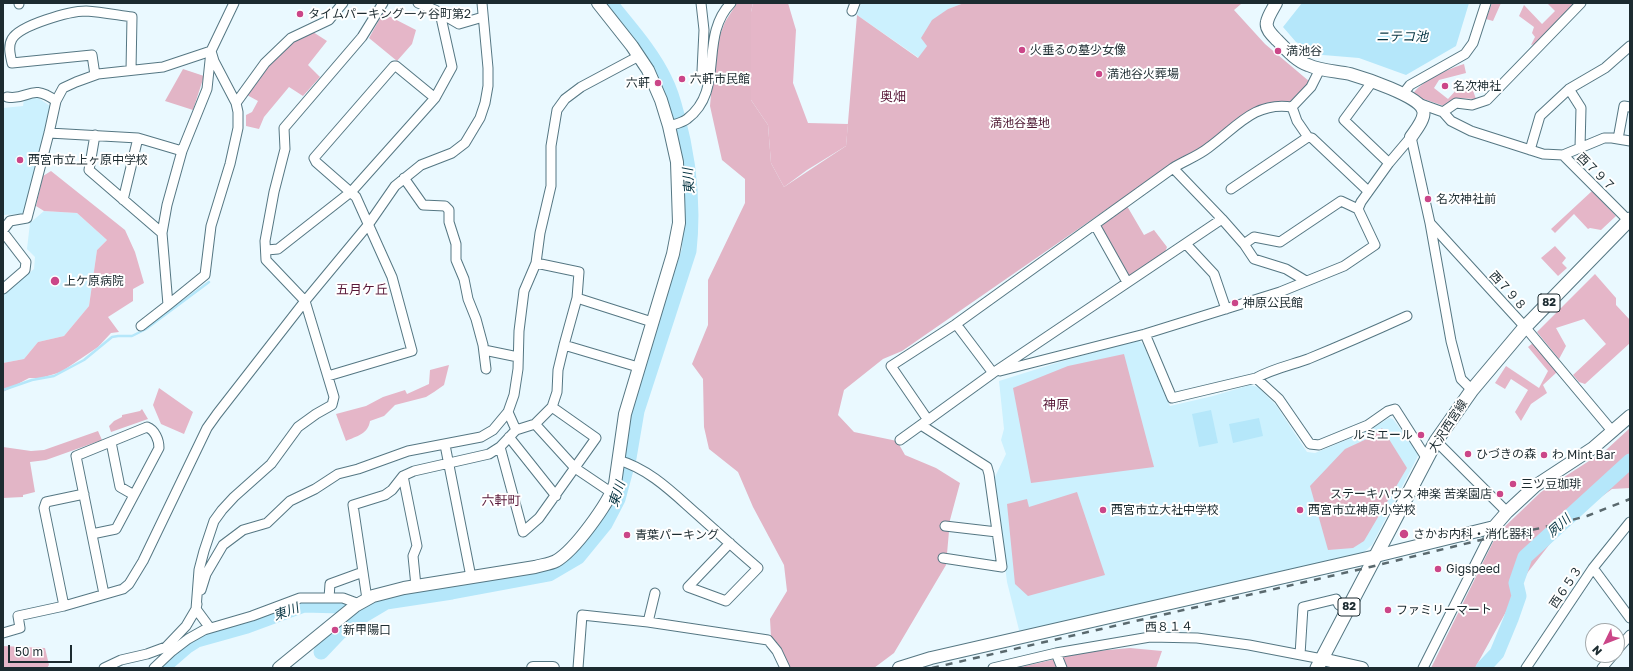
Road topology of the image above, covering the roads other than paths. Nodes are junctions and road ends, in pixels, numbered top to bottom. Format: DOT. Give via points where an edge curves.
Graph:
graph roads {
  1 [pos="234,3"];
  2 [pos="343,3"];
  3 [pos="383,3"];
  4 [pos="418,3"];
  5 [pos="482,3"];
  6 [pos="598,3"];
  7 [pos="701,3"];
  8 [pos="731,3"];
  9 [pos="1276,3"];
  10 [pos="1486,3"];
  11 [pos="1580,3"];
  12 [pos="440,13"];
  13 [pos="483,17"];
  14 [pos="1629,50"];
  15 [pos="211,51"];
  16 [pos="639,56"];
  17 [pos="1320,69"];
  18 [pos="131,70"];
  19 [pos="95,75"];
  20 [pos="709,76"];
  21 [pos="1372,82"];
  22 [pos="1569,89"];
  23 [pos="1403,94"];
  24 [pos="7,97"];
  25 [pos="435,98"];
  26 [pos="56,101"];
  27 [pos="236,103"];
  28 [pos="1418,103"];
  29 [pos="1292,107"];
  30 [pos="1630,107"];
  31 [pos="1443,112"];
  32 [pos="676,124"];
  33 [pos="49,133"];
  34 [pos="96,135"];
  35 [pos="1308,137"];
  36 [pos="1411,137"];
  37 [pos="138,138"];
  38 [pos="1618,139"];
  39 [pos="1630,141"];
  40 [pos="1580,148"];
  41 [pos="1530,150"];
  42 [pos="182,151"];
  43 [pos="1563,155"];
  44 [pos="1389,163"];
  45 [pos="1173,168"];
  46 [pos="404,178"];
  47 [pos="1232,189"];
  48 [pos="352,191"];
  49 [pos="1368,191"];
  50 [pos="123,200"];
  51 [pos="1358,209"];
  52 [pos="1222,219"];
  53 [pos="1630,221"];
  54 [pos="1430,223"];
  55 [pos="368,225"];
  56 [pos="1095,225"];
  57 [pos="3,231"];
  58 [pos="162,233"];
  59 [pos="1186,244"];
  60 [pos="1244,244"];
  61 [pos="266,250"];
  62 [pos="536,263"];
  63 [pos="1306,281"];
  64 [pos="1127,282"];
  65 [pos="3,289"];
  66 [pos="577,298"];
  67 [pos="305,301"];
  68 [pos="168,305"];
  69 [pos="1226,309"];
  70 [pos="1408,316"];
  71 [pos="652,322"];
  72 [pos="956,324"];
  73 [pos="141,326"];
  74 [pos="1524,327"];
  75 [pos="1145,334"];
  76 [pos="564,345"];
  77 [pos="484,350"];
  78 [pos="518,357"];
  79 [pos="638,367"];
  80 [pos="486,369"];
  81 [pos="993,373"];
  82 [pos="328,376"];
  83 [pos="1256,378"];
  84 [pos="1472,390"];
  85 [pos="552,407"];
  86 [pos="508,412"];
  87 [pos="1630,416"];
  88 [pos="925,423"];
  89 [pos="535,424"];
  90 [pos="516,430"];
  91 [pos="1613,432"];
  92 [pos="509,437"];
  93 [pos="900,440"];
  94 [pos="1436,441"];
  95 [pos="111,442"];
  96 [pos="445,445"];
  97 [pos="500,447"];
  98 [pos="1427,459"];
  99 [pos="618,460"];
  100 [pos="448,462"];
  101 [pos="575,468"];
  102 [pos="403,476"];
  103 [pos="612,493"];
  104 [pos="84,494"];
  105 [pos="134,495"];
  106 [pos="556,496"];
  107 [pos="1507,512"];
  108 [pos="1630,522"];
  109 [pos="945,526"];
  110 [pos="1494,527"];
  111 [pos="997,532"];
  112 [pos="92,534"];
  113 [pos="730,543"];
  114 [pos="1376,556"];
  115 [pos="943,558"];
  116 [pos="1593,568"];
  117 [pos="363,572"];
  118 [pos="471,577"];
  119 [pos="416,586"];
  120 [pos="655,593"];
  121 [pos="104,594"];
  122 [pos="329,598"];
  123 [pos="64,606"];
  124 [pos="356,606"];
  125 [pos="196,608"];
  126 [pos="1348,610"];
  127 [pos="1630,618"];
  128 [pos="648,622"];
  129 [pos="210,628"];
  130 [pos="3,633"];
  131 [pos="168,649"];
  132 [pos="1056,653"];
  133 [pos="1300,655"];
  134 [pos="1321,665"];
  135 [pos="104,668"];
  136 [pos="154,668"];
  137 [pos="279,668"];
  138 [pos="533,668"];
  139 [pos="552,668"];
  140 [pos="578,668"];
  141 [pos="785,668"];
  142 [pos="899,668"];
  143 [pos="993,668"];
  144 [pos="1062,668"];
  145 [pos="1362,668"];
  146 [pos="1423,668"];
  147 [pos="1526,668"];
  1 -- 15 [label="street"];
  2 -- 27 [label="street" via="329,20 291,38 266,63"];
  3 -- 61 [label="street" via="362,37 284,128 285,149 274,192 265,241"];
  4 -- 12 [label="street"];
  5 -- 13 [label="street"];
  6 -- 16 [label="street"];
  7 -- 20 [label="street" via="704,30 702,71"];
  8 -- 20 [label="street" via="718,20"];
  9 -- 17 [label="street" via="1267,28 1297,59"];
  10 -- 23 [label="street" via="1473,42 1465,54 1410,85"];
  11 -- 31 [label="street" via="1487,100 1472,104 1456,103"];
  12 -- 13 [label="street" via="459,24"];
  12 -- 25 [label="street" via="452,67"];
  13 -- 46 [label="street" via="488,86 480,118 465,143 452,153 421,165"];
  14 -- 22 [label="street" via="1605,68"];
  15 -- 18 [label="street" via="163,67"];
  15 -- 27 [label="street"];
  15 -- 42 [label="street" via="207,89"];
  16 -- 32 [label="street"];
  16 -- 62 [label="street" via="581,88 565,99 557,110 551,146 550,186"];
  17 -- 21 [label="street" via="1349,74"];
  17 -- 29 [label="street" via="1311,87"];
  18 -- 19 [label="street"];
  18 -- 19 [label="street" via="132,17 86,11 71,12 24,27 12,40 9,49 12,63 92,55"];
  19 -- 26 [label="street" via="63,88"];
  20 -- 32 [label="street" via="707,92 701,104"];
  21 -- 23 [label="street"];
  21 -- 44 [label="street" via="1344,120"];
  22 -- 40 [label="street" via="1581,108"];
  22 -- 41 [label="street" via="1540,116"];
  23 -- 28 [label="street"];
  24 -- 26 [label="street" via="18,98 30,92 39,92"];
  25 -- 48 [label="street"];
  25 -- 48 [label="street" via="394,66 314,158"];
  26 -- 33 [label="street"];
  27 -- 68 [label="street" via="238,128 212,226 205,275"];
  28 -- 31 [label="street"];
  28 -- 36 [label="street" via="1423,114"];
  29 -- 35 [label="street"];
  29 -- 45 [label="street" via="1272,106 1259,109 1207,149"];
  30 -- 38 [label="street" via="1624,106"];
  31 -- 41 [label="street" via="1451,120 1471,131"];
  32 -- 71 [label="street" via="679,223 673,254"];
  33 -- 34 [label="street"];
  33 -- 57 [label="street" via="27,218 10,221"];
  34 -- 37 [label="street"];
  34 -- 50 [label="street" via="89,170"];
  35 -- 47 [label="street"];
  35 -- 49 [label="street"];
  36 -- 44 [label="street"];
  36 -- 54 [label="street"];
  37 -- 42 [label="street"];
  37 -- 50 [label="street"];
  38 -- 39 [label="street"];
  38 -- 40 [label="street" via="1604,138"];
  40 -- 43 [label="street"];
  41 -- 43 [label="street" via="1543,154"];
  42 -- 58 [label="street"];
  43 -- 53 [label="street, 西７９７"];
  44 -- 49 [label="street"];
  45 -- 52 [label="street"];
  45 -- 56 [label="street"];
  46 -- 55 [label="street" via="395,186"];
  46 -- 77 [label="street" via="423,205 445,206 449,210 449,222 456,244 456,260"];
  48 -- 55 [label="street"];
  48 -- 61 [label="street" via="278,249"];
  49 -- 51 [label="street"];
  50 -- 58 [label="street"];
  51 -- 60 [label="street" via="1341,201 1280,242 1254,237"];
  51 -- 63 [label="street" via="1375,245 1344,266"];
  52 -- 59 [label="street"];
  52 -- 60 [label="street"];
  53 -- 74 [label="main road, 大沢西宮線 / 82"];
  54 -- 74 [label="street, 西７９８"];
  54 -- 84 [label="street" via="1451,342 1461,379"];
  55 -- 67 [label="street"];
  55 -- 82 [label="street" via="392,277 412,351"];
  56 -- 64 [label="street"];
  56 -- 72 [label="street"];
  57 -- 65 [label="street" via="26,262 26,270"];
  58 -- 68 [label="street"];
  59 -- 64 [label="street"];
  59 -- 69 [label="street" via="1214,274"];
  60 -- 63 [label="street" via="1254,259 1286,269"];
  61 -- 67 [label="street" via="266,260"];
  62 -- 66 [label="street" via="579,272"];
  62 -- 78 [label="street" via="524,291"];
  63 -- 69 [label="street"];
  64 -- 81 [label="street"];
  66 -- 71 [label="street"];
  66 -- 76 [label="street"];
  67 -- 82 [label="street"];
  67 -- 121 [label="street" via="207,428 143,561 129,584 123,589"];
  68 -- 73 [label="street"];
  69 -- 75 [label="street"];
  70 -- 83 [label="street" via="1336,348"];
  71 -- 79 [label="street"];
  72 -- 81 [label="street"];
  72 -- 88 [label="street" via="891,366"];
  74 -- 84 [label="main road, 大沢西宮線 / 82"];
  74 -- 91 [label="street, 西７９８"];
  75 -- 81 [label="street"];
  75 -- 83 [label="street" via="1172,398"];
  76 -- 79 [label="street"];
  76 -- 85 [label="street" via="558,370 557,392"];
  77 -- 78 [label="street"];
  77 -- 80 [label="street"];
  78 -- 86 [label="street" via="514,395"];
  79 -- 99 [label="street" via="625,414"];
  81 -- 88 [label="street"];
  82 -- 125 [label="street" via="334,397 332,405 298,427 271,464 234,497 214,521 199,570"];
  83 -- 98 [label="street" via="1279,399 1310,444 1319,445 1368,425 1395,409"];
  84 -- 94 [label="main road, 大沢西宮線 / 82"];
  85 -- 89 [label="street"];
  85 -- 101 [label="street" via="596,438"];
  86 -- 90 [label="street"];
  86 -- 96 [label="street" via="493,430 481,437"];
  87 -- 91 [label="street"];
  88 -- 93 [label="street"];
  88 -- 111 [label="street" via="987,467"];
  89 -- 90 [label="street"];
  89 -- 101 [label="street"];
  90 -- 92 [label="street"];
  91 -- 107 [label="street" via="1535,486"];
  92 -- 97 [label="street"];
  92 -- 106 [label="street"];
  94 -- 98 [label="main road, 大沢西宮線 / 82"];
  94 -- 107 [label="street"];
  95 -- 104 [label="street" via="76,456"];
  95 -- 105 [label="street" via="120,487"];
  95 -- 105 [label="street" via="147,427 159,440 159,448"];
  96 -- 100 [label="street"];
  96 -- 125 [label="street" via="408,451 338,474 290,501 267,523 243,530 223,545 206,574"];
  97 -- 100 [label="street" via="489,454"];
  97 -- 106 [label="street" via="523,532 539,518"];
  98 -- 114 [label="main road, 大沢西宮線 / 82"];
  99 -- 103 [label="street"];
  99 -- 113 [label="street" via="633,464 663,484"];
  100 -- 102 [label="street"];
  100 -- 118 [label="street"];
  101 -- 103 [label="street"];
  101 -- 106 [label="street"];
  102 -- 117 [label="street" via="385,495 353,505"];
  102 -- 119 [label="street" via="417,546 413,556"];
  103 -- 118 [label="street" via="580,540 568,553 555,561 535,567"];
  104 -- 112 [label="street"];
  104 -- 123 [label="street" via="46,502 44,508"];
  105 -- 112 [label="street" via="116,529"];
  107 -- 110 [label="street"];
  108 -- 116 [label="street, 西６５３"];
  109 -- 111 [label="street"];
  110 -- 114 [label="street"];
  110 -- 146 [label="street"];
  111 -- 115 [label="street" via="1002,567"];
  112 -- 121 [label="street"];
  113 -- 113 [label="street" via="758,568 726,601 688,587"];
  114 -- 126 [label="main road, 大沢西宮線 / 82"];
  114 -- 142 [label="street" via="931,658"];
  116 -- 127 [label="street"];
  116 -- 147 [label="street, 西６５３"];
  117 -- 122 [label="street" via="330,584"];
  117 -- 124 [label="street"];
  118 -- 119 [label="street"];
  119 -- 124 [label="street"];
  120 -- 128 [label="street"];
  121 -- 123 [label="street"];
  122 -- 124 [label="street" via="343,598"];
  122 -- 129 [label="street" via="300,598"];
  123 -- 130 [label="street" via="18,616 20,628"];
  124 -- 137 [label="street"];
  125 -- 129 [label="street"];
  125 -- 131 [label="street"];
  126 -- 133 [label="street" via="1339,605 1336,598 1303,608"];
  126 -- 134 [label="main road, 大沢西宮線 / 82"];
  128 -- 140 [label="street" via="582,615"];
  128 -- 141 [label="street" via="768,640"];
  129 -- 131 [label="street"];
  131 -- 135 [label="street" via="121,660"];
  131 -- 136 [label="street"];
  132 -- 133 [label="street, 西８１４" via="1150,636 1197,638"];
  132 -- 143 [label="street, 西８１４"];
  132 -- 144 [label="street"];
  133 -- 134 [label="street, 西８１４"];
  134 -- 145 [label="street"];
  138 -- 139 [label="street"];
}
